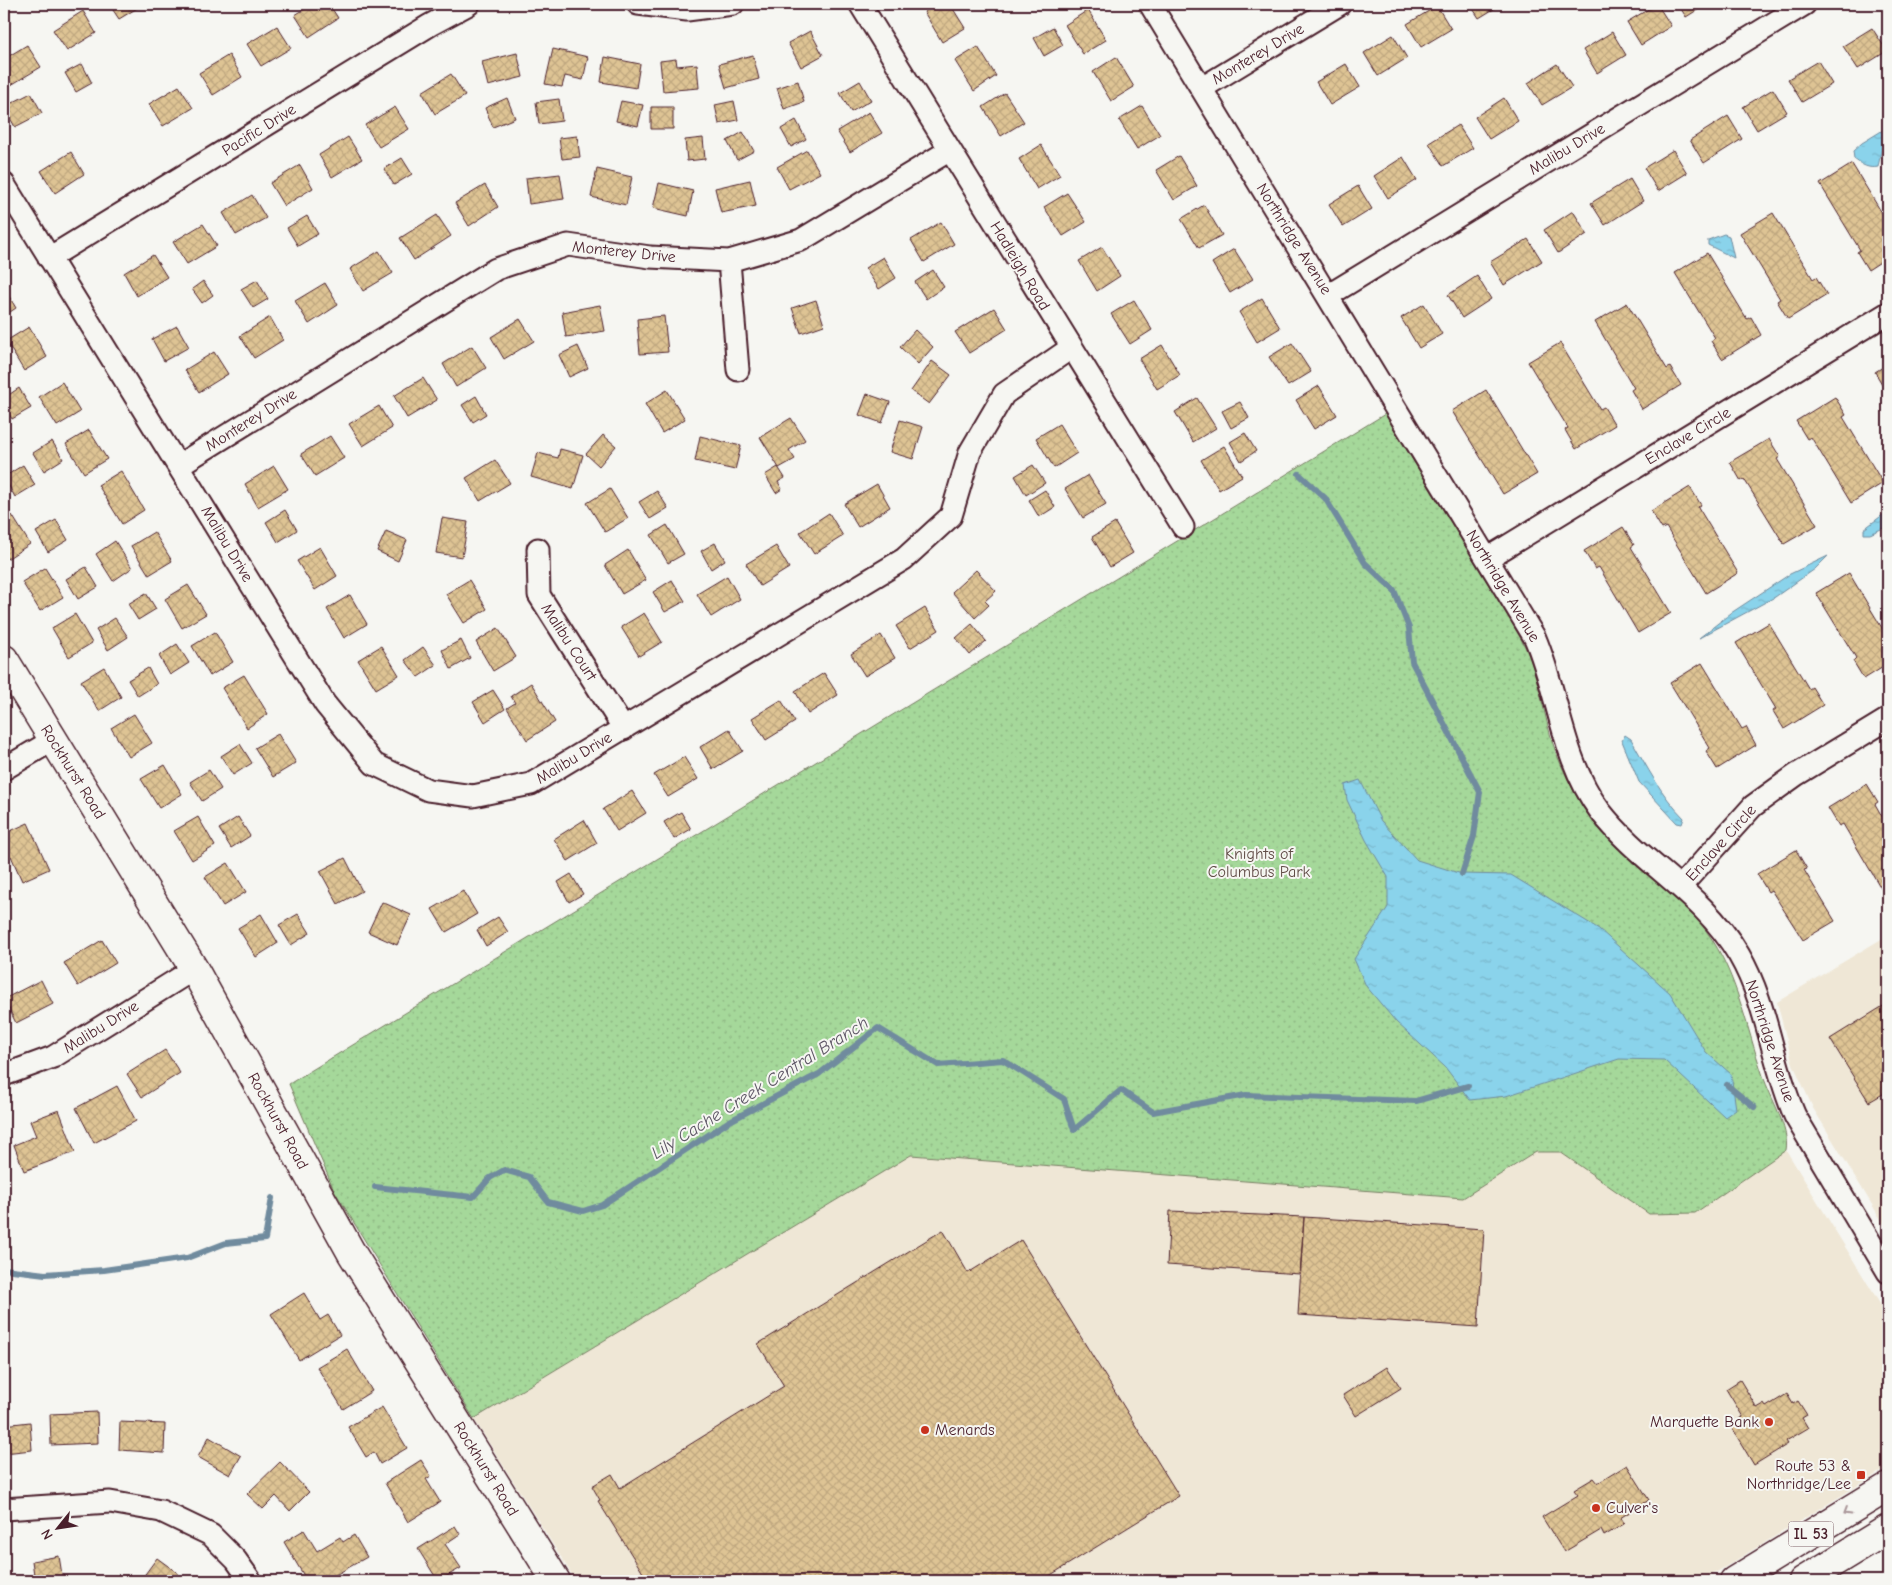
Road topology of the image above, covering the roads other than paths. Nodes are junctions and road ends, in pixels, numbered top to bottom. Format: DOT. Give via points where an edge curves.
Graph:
graph roads {
  1 [pos="469,4"];
  2 [pos="638,4"];
  3 [pos="733,4"];
  4 [pos="860,4"];
  5 [pos="1150,4"];
  6 [pos="1340,4"];
  7 [pos="1805,4"];
  8 [pos="1202,88"];
  9 [pos="950,150"];
  10 [pos="4,184"];
  11 [pos="49,258"];
  12 [pos="729,261"];
  13 [pos="1329,295"];
  14 [pos="1888,313"];
  15 [pos="1071,348"];
  16 [pos="738,370"];
  17 [pos="179,465"];
  18 [pos="1182,527"];
  19 [pos="538,549"];
  20 [pos="1488,558"];
  21 [pos="4,659"];
  22 [pos="1888,719"];
  23 [pos="624,729"];
  24 [pos="53,740"];
  25 [pos="4,768"];
  26 [pos="1681,886"];
  27 [pos="194,969"];
  28 [pos="4,1075"];
  29 [pos="1888,1272"];
  30 [pos="1888,1487"];
  31 [pos="4,1509"];
  32 [pos="1888,1529"];
  33 [pos="250,1581"];
  34 [pos="556,1581"];
  35 [pos="1734,1581"];
  36 [pos="1803,1581"];
  1 -- 11 [label="street, Pacific Drive"];
  2 -- 3 [label="street" via="687,10"];
  4 -- 9 [label="street, Hadleigh Road"];
  5 -- 8 [label="street, Northridge Avenue"];
  6 -- 8 [label="street, Monterey Drive"];
  7 -- 13 [label="street, Malibu Drive"];
  8 -- 13 [label="street, Northridge Avenue"];
  9 -- 12 [label="street, Monterey Drive" via="801,240"];
  9 -- 15 [label="street, Hadleigh Road"];
  10 -- 11 [label="street, Malibu Drive"];
  11 -- 17 [label="street, Malibu Drive"];
  12 -- 16 [label="street"];
  12 -- 17 [label="street, Monterey Drive" via="650,257 568,245 496,269"];
  13 -- 20 [label="street, Northridge Avenue"];
  14 -- 20 [label="street, Enclave Circle"];
  15 -- 18 [label="street, Hadleigh Road"];
  15 -- 23 [label="street, Malibu Drive" via="1004,394 970,452 951,516 904,560"];
  17 -- 23 [label="street, Malibu Drive" via="325,704 374,764 428,790 473,796 531,784"];
  19 -- 23 [label="street, Malibu Court" via="539,595"];
  20 -- 26 [label="street, Northridge Avenue" via="1535,638 1570,753 1588,791 1616,829"];
  21 -- 24 [label="street, Rockhurst Road"];
  22 -- 26 [label="street, Enclave Circle" via="1796,775 1753,806"];
  24 -- 25 [label="street"];
  24 -- 27 [label="street, Rockhurst Road"];
  26 -- 29 [label="street, Northridge Avenue" via="1707,911 1739,956 1760,1006 1792,1108"];
  27 -- 28 [label="street, Malibu Drive" via="53,1057"];
  27 -- 34 [label="street, Rockhurst Road" via="350,1252"];
  30 -- 35 [label="street, IL 53, one-way"];
  31 -- 33 [label="street" via="110,1502 161,1511 210,1535 236,1560"];
  32 -- 36 [label="street, IL 53"];
}
